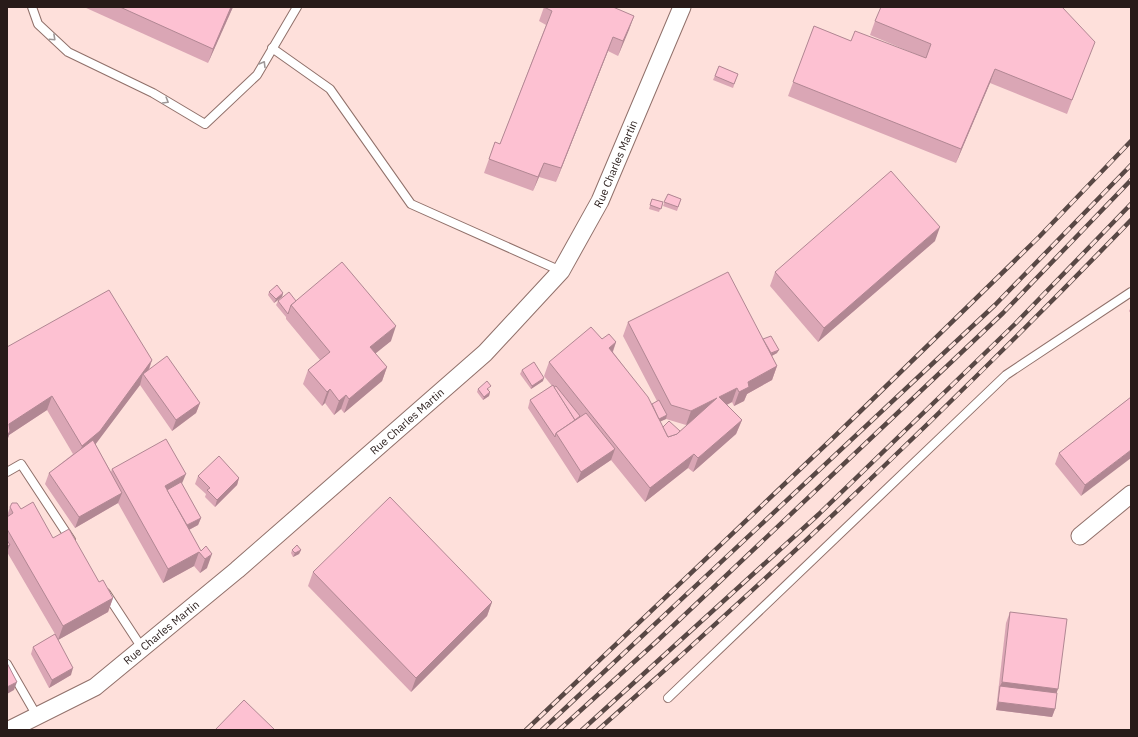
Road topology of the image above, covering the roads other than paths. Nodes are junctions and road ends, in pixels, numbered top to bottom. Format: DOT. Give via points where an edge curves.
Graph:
graph roads {
  1 [pos="32,7"];
  2 [pos="297,7"];
  3 [pos="682,7"];
  4 [pos="272,48"];
  5 [pos="561,271"];
  6 [pos="1131,292"];
  7 [pos="7,472"];
  8 [pos="1131,494"];
  9 [pos="1080,536"];
  10 [pos="77,549"];
  11 [pos="103,588"];
  12 [pos="142,648"];
  13 [pos="7,664"];
  14 [pos="668,698"];
  15 [pos="37,716"];
  16 [pos="9,730"];
  1 -- 4 [label="lane, one-way" via="38,24 68,52 153,93 205,124 257,75"];
  2 -- 4 [label="lane"];
  3 -- 5 [label="street, Rue Charles Martin" via="600,201"];
  4 -- 5 [label="lane" via="330,89 411,204"];
  5 -- 12 [label="street, Rue Charles Martin" via="485,353 237,570"];
  6 -- 14 [label="lane" via="1006,375"];
  7 -- 10 [label="lane" via="20,464"];
  8 -- 9 [label="street"];
  11 -- 12 [label="lane"];
  12 -- 15 [label="street, Rue Charles Martin" via="95,686"];
  13 -- 15 [label="lane"];
  15 -- 16 [label="street, Rue Charles Martin"];
}
